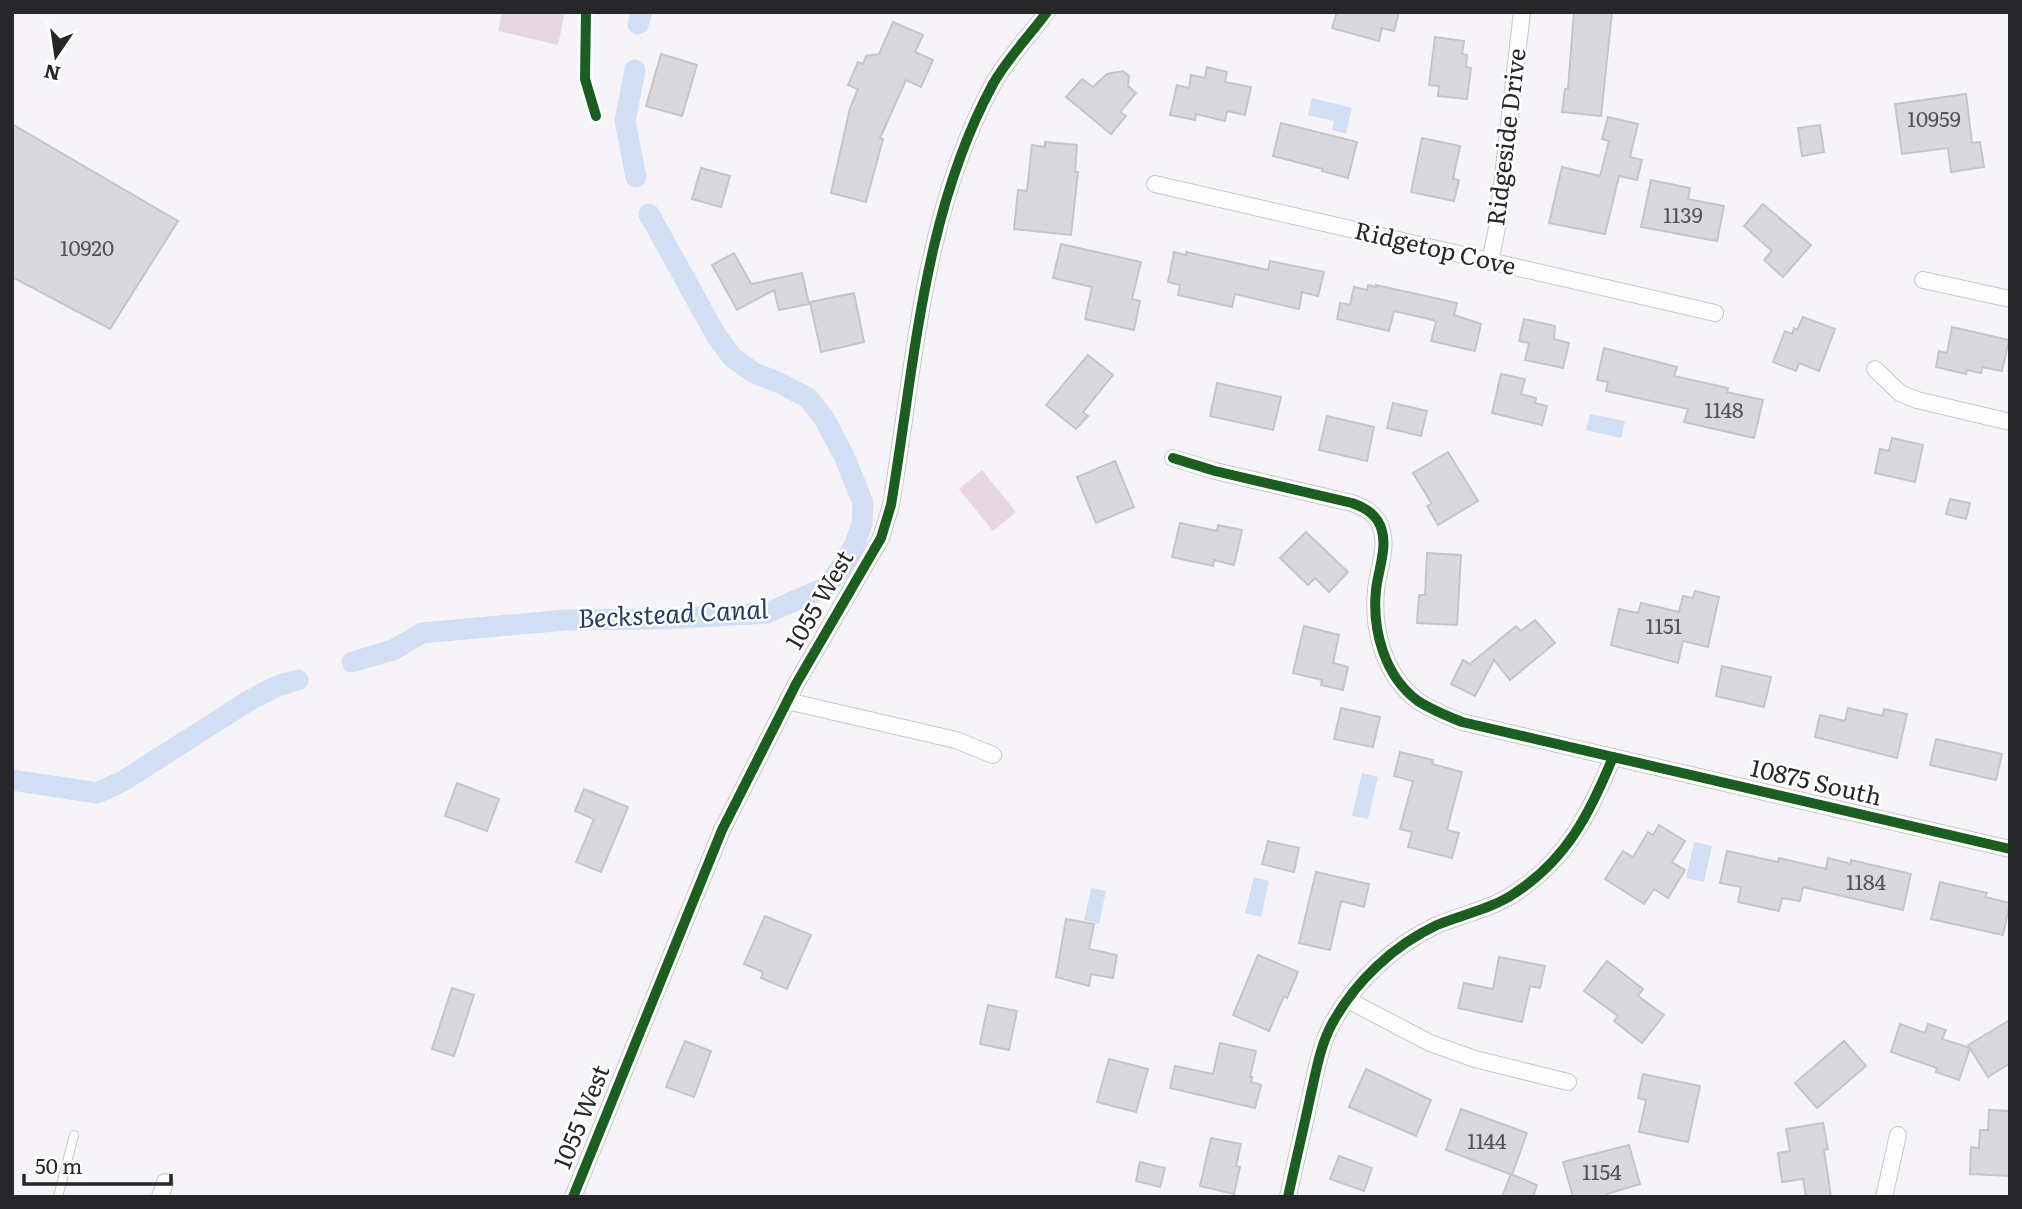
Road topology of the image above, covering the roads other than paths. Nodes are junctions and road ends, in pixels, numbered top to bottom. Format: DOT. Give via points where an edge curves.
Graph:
graph roads {
  1 [pos="1047,12"];
  2 [pos="1522,12"];
  3 [pos="1155,184"];
  4 [pos="1490,262"];
  5 [pos="1923,280"];
  6 [pos="2010,299"];
  7 [pos="1715,313"];
  8 [pos="1875,369"];
  9 [pos="2010,422"];
  10 [pos="1173,458"];
  11 [pos="787,701"];
  12 [pos="993,755"];
  13 [pos="1612,757"];
  14 [pos="2010,849"];
  15 [pos="1348,1000"];
  16 [pos="1568,1082"];
  17 [pos="74,1135"];
  18 [pos="1898,1135"];
  19 [pos="579,1195"];
  20 [pos="58,1197"];
  21 [pos="1288,1197"];
  22 [pos="1884,1197"];
  1 -- 11 [label="street, 1055 West" via="994,83 961,155 935,233 891,505 881,538"];
  2 -- 4 [label="street, Ridgeside Drive"];
  3 -- 4 [label="street, Ridgetop Cove"];
  4 -- 7 [label="street, Ridgetop Cove"];
  5 -- 6 [label="street"];
  8 -- 9 [label="street" via="1917,400"];
  10 -- 13 [label="street, 10875 South" via="1352,503 1371,513 1383,540 1375,613 1378,637 1386,660 1416,699 1462,722"];
  11 -- 12 [label="street" via="956,740"];
  11 -- 19 [label="street, 1055 West" via="722,830"];
  13 -- 14 [label="street, 10875 South"];
  13 -- 15 [label="street" via="1593,805 1559,857 1515,894 1413,937 1368,975"];
  15 -- 16 [label="street" via="1441,1047"];
  15 -- 21 [label="street" via="1322,1046"];
  17 -- 20 [label="lane"];
  18 -- 22 [label="street"];
}
